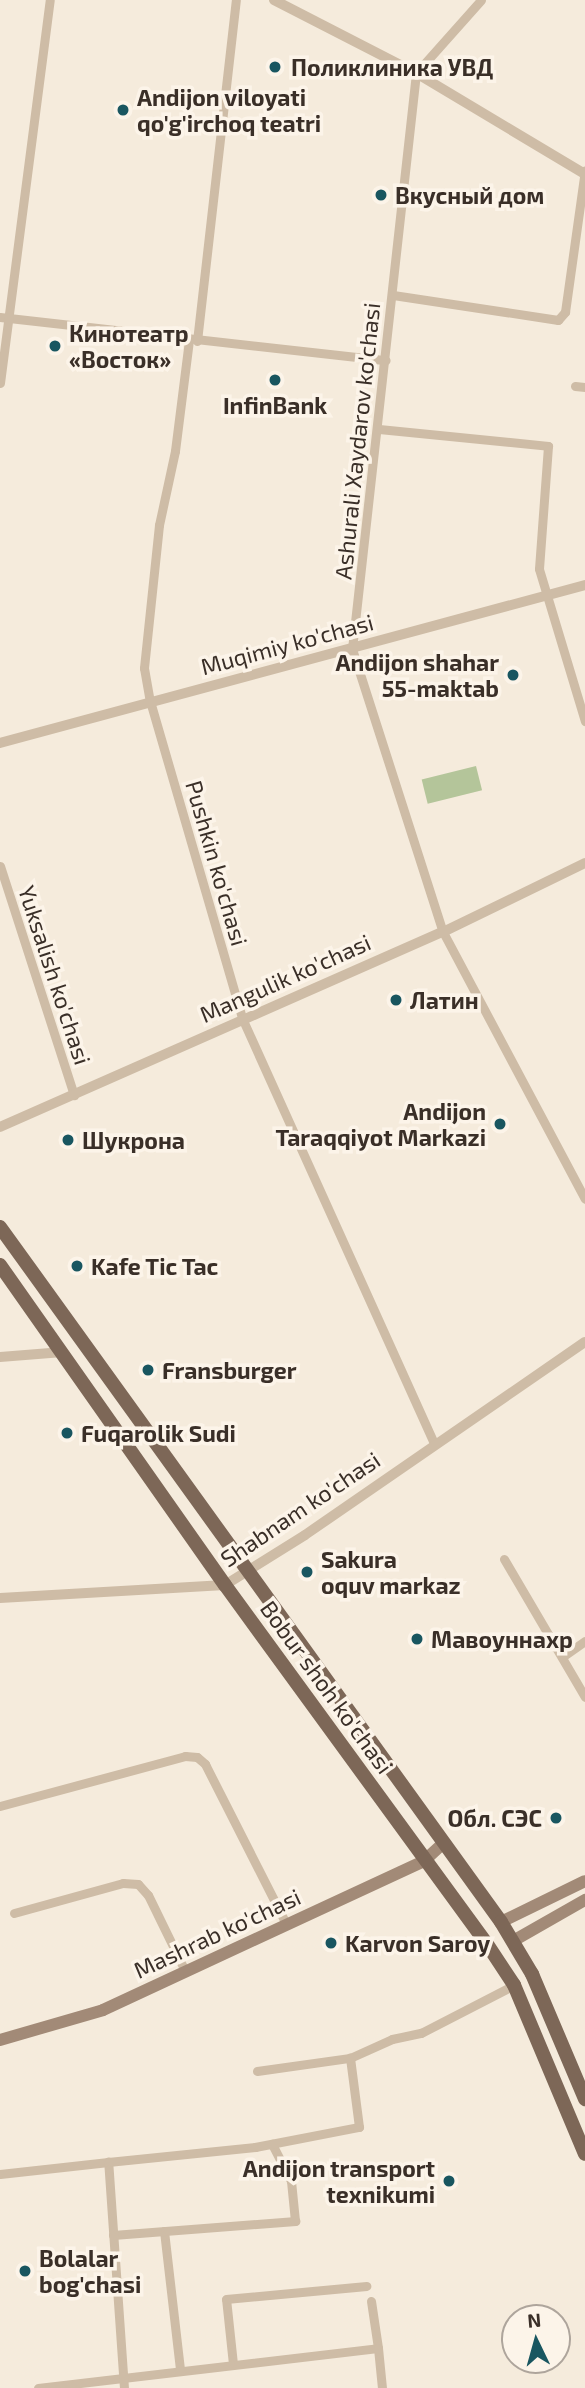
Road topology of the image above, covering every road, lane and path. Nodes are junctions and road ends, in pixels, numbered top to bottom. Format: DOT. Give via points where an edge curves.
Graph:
graph roads {
  1 [pos="50,0"];
  2 [pos="236,0"];
  3 [pos="274,0"];
  4 [pos="481,0"];
  5 [pos="416,73"];
  6 [pos="584,172"];
  7 [pos="393,295"];
  8 [pos="3,317"];
  9 [pos="193,340"];
  10 [pos="386,360"];
  11 [pos="0,383"];
  12 [pos="379,429"];
  13 [pos="585,585"];
  14 [pos="547,596"];
  15 [pos="352,649"];
  16 [pos="150,701"];
  17 [pos="585,721"];
  18 [pos="0,743"];
  19 [pos="585,863"];
  20 [pos="0,866"];
  21 [pos="443,932"];
  22 [pos="242,1018"];
  23 [pos="74,1095"];
  24 [pos="0,1127"];
  25 [pos="585,1199"];
  26 [pos="0,1227"];
  27 [pos="0,1265"];
  28 [pos="585,1342"];
  29 [pos="63,1352"];
  30 [pos="0,1357"];
  31 [pos="434,1444"];
  32 [pos="505,1559"];
  33 [pos="247,1570"];
  34 [pos="225,1584"];
  35 [pos="0,1598"];
  36 [pos="585,1641"];
  37 [pos="562,1657"];
  38 [pos="585,1697"];
  39 [pos="0,1806"];
  40 [pos="443,1843"];
  41 [pos="424,1861"];
  42 [pos="585,1881"];
  43 [pos="585,1900"];
  44 [pos="14,1913"];
  45 [pos="285,1922"];
  46 [pos="501,1922"];
  47 [pos="513,1941"];
  48 [pos="185,1970"];
  49 [pos="514,1985"];
  50 [pos="0,2040"];
  51 [pos="350,2058"];
  52 [pos="257,2071"];
  53 [pos="585,2099"];
  54 [pos="272,2144"];
  55 [pos="585,2154"];
  56 [pos="108,2162"];
  57 [pos="0,2174"];
  58 [pos="164,2231"];
  59 [pos="113,2235"];
  60 [pos="366,2286"];
  61 [pos="371,2301"];
  62 [pos="378,2348"];
  63 [pos="233,2364"];
  64 [pos="180,2370"];
  65 [pos="123,2376"];
  66 [pos="38,2388"];
  67 [pos="124,2388"];
  68 [pos="382,2388"];
  1 -- 8 [label="street"];
  2 -- 9 [label="street, Pushkin ko'chasi"];
  3 -- 5 [label="street"];
  4 -- 5 [label="street"];
  5 -- 6 [label="street"];
  5 -- 7 [label="street, Ashurali Xaydarov ko'chasi"];
  6 -- 7 [label="street" via="565,312 558,320"];
  7 -- 10 [label="street, Ashurali Xaydarov ko'chasi"];
  8 -- 9 [label="street"];
  8 -- 11 [label="street"];
  9 -- 10 [label="street"];
  9 -- 16 [label="street, Pushkin ko'chasi" via="156,551 144,668"];
  10 -- 12 [label="street, Ashurali Xaydarov ko'chasi"];
  12 -- 14 [label="street" via="548,446 538,569"];
  12 -- 15 [label="street, Ashurali Xaydarov ko'chasi"];
  13 -- 14 [label="street, Muqimiy ko'chasi"];
  14 -- 15 [label="street, Muqimiy ko'chasi"];
  14 -- 17 [label="street"];
  15 -- 16 [label="street, Muqimiy ko'chasi"];
  15 -- 21 [label="street, Ashurali Xaydarov ko'chasi"];
  16 -- 18 [label="street, Muqimiy ko'chasi"];
  16 -- 22 [label="street, Pushkin ko'chasi"];
  19 -- 21 [label="street, Mangulik ko'chasi"];
  20 -- 23 [label="street, Yuksalish ko'chasi"];
  21 -- 22 [label="street, Mangulik ko'chasi"];
  21 -- 25 [label="street, Ashurali Xaydarov ko'chasi"];
  22 -- 23 [label="street, Mangulik ko'chasi"];
  22 -- 31 [label="street, Pushkin ko'chasi"];
  23 -- 24 [label="street, Mangulik ko'chasi"];
  26 -- 33 [label="main road, Bobur shoh ko'chasi"];
  27 -- 29 [label="main road, Bobur shoh ko'chasi"];
  28 -- 31 [label="street, Shabnam ko'chasi"];
  29 -- 30 [label="street"];
  29 -- 34 [label="main road, Bobur shoh ko'chasi"];
  31 -- 33 [label="street, Shabnam ko'chasi"];
  32 -- 37 [label="street"];
  33 -- 34 [label="street, Shabnam ko'chasi"];
  33 -- 40 [label="main road, Bobur shoh ko'chasi"];
  34 -- 35 [label="street, Shabnam ko'chasi"];
  34 -- 41 [label="main road, Bobur shoh ko'chasi"];
  36 -- 37 [label="street"];
  37 -- 38 [label="street"];
  39 -- 45 [label="street" via="185,1756 197,1757 205,1763"];
  40 -- 41 [label="main road, Mashrab ko'chasi"];
  40 -- 46 [label="main road, Bobur shoh ko'chasi"];
  41 -- 45 [label="main road, Mashrab ko'chasi"];
  41 -- 49 [label="main road, Bobur shoh ko'chasi"];
  42 -- 46 [label="main road"];
  43 -- 47 [label="main road"];
  44 -- 48 [label="street" via="123,1883 138,1884"];
  45 -- 48 [label="main road, Mashrab ko'chasi"];
  46 -- 47 [label="main road, Bobur shoh ko'chasi"];
  47 -- 53 [label="main road, Bobur shoh ko'chasi" via="532,1974"];
  48 -- 50 [label="main road, Mashrab ko'chasi" via="103,2010"];
  49 -- 51 [label="street" via="421,2034 392,2039"];
  49 -- 55 [label="main road, Bobur shoh ko'chasi"];
  51 -- 52 [label="street"];
  51 -- 54 [label="street" via="359,2127"];
  54 -- 56 [label="street"];
  54 -- 58 [label="street" via="291,2181 295,2221"];
  56 -- 57 [label="street"];
  56 -- 59 [label="street"];
  58 -- 59 [label="street"];
  58 -- 64 [label="street"];
  59 -- 65 [label="street"];
  60 -- 63 [label="street" via="226,2300"];
  61 -- 62 [label="street"];
  62 -- 63 [label="street"];
  62 -- 68 [label="street"];
  63 -- 64 [label="street"];
  64 -- 65 [label="street"];
  65 -- 66 [label="street"];
  65 -- 67 [label="street"];
}
